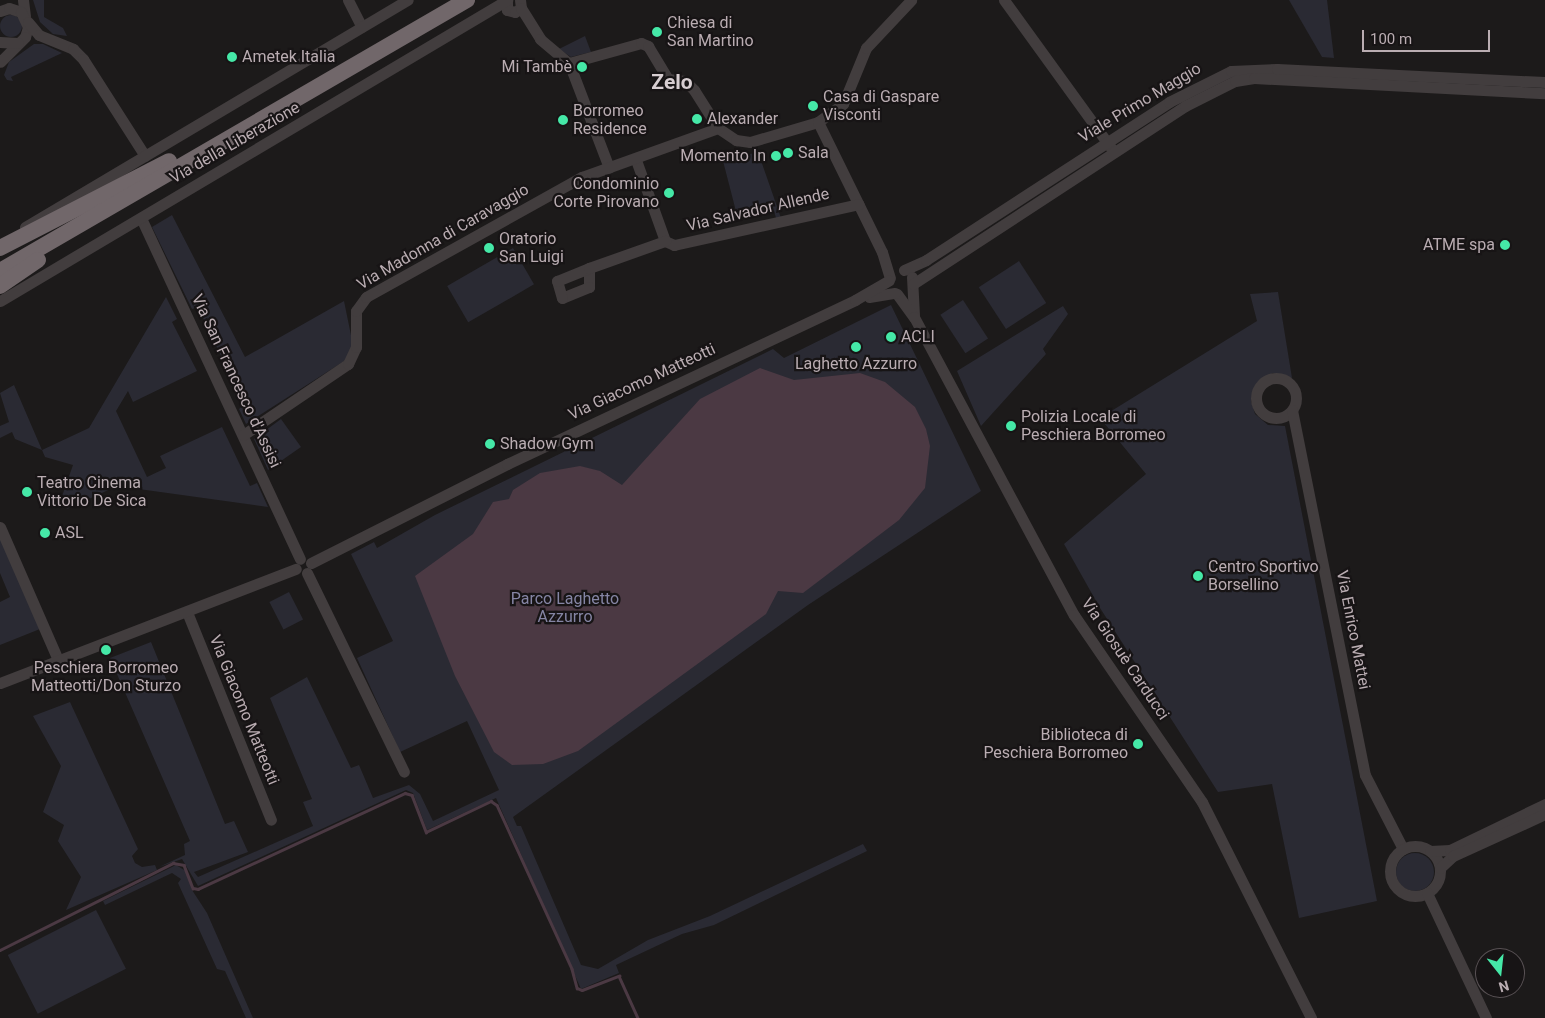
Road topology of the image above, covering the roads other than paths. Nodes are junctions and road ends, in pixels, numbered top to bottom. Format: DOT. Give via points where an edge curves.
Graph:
graph roads {
  1 [pos="14,0"];
  2 [pos="23,0"];
  3 [pos="348,0"];
  4 [pos="408,0"];
  5 [pos="445,0"];
  6 [pos="467,0"];
  7 [pos="911,0"];
  8 [pos="1004,0"];
  9 [pos="516,6"];
  10 [pos="1,11"];
  11 [pos="27,19"];
  12 [pos="362,27"];
  13 [pos="44,38"];
  14 [pos="0,42"];
  15 [pos="20,42"];
  16 [pos="0,62"];
  17 [pos="569,63"];
  18 [pos="1545,82"];
  19 [pos="1545,93"];
  20 [pos="818,122"];
  21 [pos="718,128"];
  22 [pos="1110,147"];
  23 [pos="144,156"];
  24 [pos="636,160"];
  25 [pos="170,161"];
  26 [pos="609,168"];
  27 [pos="859,204"];
  28 [pos="141,218"];
  29 [pos="79,227"];
  30 [pos="665,241"];
  31 [pos="0,242"];
  32 [pos="0,248"];
  33 [pos="882,252"];
  34 [pos="0,259"];
  35 [pos="589,268"];
  36 [pos="902,270"];
  37 [pos="0,271"];
  38 [pos="889,279"];
  39 [pos="0,286"];
  40 [pos="912,286"];
  41 [pos="896,293"];
  42 [pos="855,300"];
  43 [pos="0,301"];
  44 [pos="914,317"];
  45 [pos="1292,410"];
  46 [pos="243,435"];
  47 [pos="0,527"];
  48 [pos="304,566"];
  49 [pos="187,612"];
  50 [pos="59,662"];
  51 [pos="0,683"];
  52 [pos="404,772"];
  53 [pos="1545,804"];
  54 [pos="1545,814"];
  55 [pos="271,820"];
  56 [pos="1403,849"];
  57 [pos="1430,851"];
  58 [pos="1440,868"];
  59 [pos="1427,893"];
  60 [pos="1311,1018"];
  61 [pos="1486,1018"];
  1 -- 10 [label="street"];
  2 -- 11 [label="street"];
  3 -- 12 [label="street"];
  4 -- 12 [label="street, Via della Liberazione"];
  5 -- 25 [label="highway"];
  6 -- 29 [label="highway"];
  7 -- 20 [label="street" via="866,48 843,104"];
  8 -- 22 [label="street"];
  9 -- 17 [label="street"];
  9 -- 28 [label="street, Via della Liberazione" via="488,14"];
  10 -- 11 [label="street" via="15,9"];
  11 -- 13 [label="street"];
  11 -- 15 [label="street"];
  12 -- 23 [label="street, Via della Liberazione"];
  13 -- 15 [label="street"];
  13 -- 23 [label="street" via="66,46 87,63"];
  14 -- 15 [label="street"];
  15 -- 16 [label="street"];
  17 -- 21 [label="street" via="641,43 648,46 668,79 685,82 694,90"];
  17 -- 26 [label="street"];
  18 -- 22 [label="street, Viale Primo Maggio" via="1236,70 1220,74 1176,98"];
  19 -- 22 [label="street, Viale Primo Maggio" via="1244,79 1209,92"];
  20 -- 21 [label="street" via="750,142 736,140"];
  20 -- 27 [label="street, Via Giosuè Carducci"];
  21 -- 24 [label="street, Via Madonna di Caravaggio"];
  22 -- 36 [label="street, Viale Primo Maggio" via="926,260"];
  22 -- 40 [label="street, Viale Primo Maggio"];
  23 -- 31 [label="street, Via della Liberazione"];
  24 -- 26 [label="street, Via Madonna di Caravaggio"];
  24 -- 30 [label="street"];
  25 -- 32 [label="highway"];
  25 -- 34 [label="highway"];
  26 -- 46 [label="street, Via Madonna di Caravaggio" via="582,177 366,297 356,311 356,347 348,364"];
  27 -- 30 [label="street, Via Salvador Allende" via="674,245"];
  27 -- 33 [label="street, Via Giosuè Carducci"];
  28 -- 43 [label="street, Via della Liberazione"];
  28 -- 46 [label="street, Via San Francesco d'Assisi"];
  29 -- 37 [label="highway"];
  29 -- 39 [label="highway"];
  30 -- 35 [label="street"];
  33 -- 36 [label="street, Via Giosuè Carducci"];
  33 -- 38 [label="street, Via Giosuè Carducci"];
  36 -- 38 [label="street"];
  36 -- 40 [label="street, Via Giosuè Carducci" via="911,275"];
  38 -- 41 [label="street, Via Giosuè Carducci"];
  38 -- 42 [label="street, Via Giacomo Matteotti"];
  40 -- 41 [label="street"];
  40 -- 44 [label="street, Via Giosuè Carducci"];
  41 -- 42 [label="street, Via Giacomo Matteotti"];
  41 -- 44 [label="street, Via Giosuè Carducci"];
  42 -- 48 [label="street, Via Giacomo Matteotti" via="515,460"];
  44 -- 60 [label="street, Via Giosuè Carducci" via="1074,615 1202,802"];
  45 -- 56 [label="street, Via Enrico Mattei" via="1365,775"];
  46 -- 48 [label="street, Via San Francesco d'Assisi"];
  47 -- 50 [label="street"];
  48 -- 49 [label="street, Via Giacomo Matteotti"];
  48 -- 52 [label="street"];
  49 -- 50 [label="street, Via Giacomo Matteotti"];
  49 -- 55 [label="street, Via Giacomo Matteotti"];
  50 -- 51 [label="street, Via Giacomo Matteotti"];
  53 -- 57 [label="street" via="1450,850"];
  54 -- 58 [label="street" via="1453,856"];
  56 -- 57 [label="street" via="1417,846"];
  56 -- 59 [label="street" via="1392,860 1392,882 1411,896"];
  57 -- 58 [label="street"];
  58 -- 59 [label="street" via="1437,882"];
  59 -- 61 [label="street"];
}
